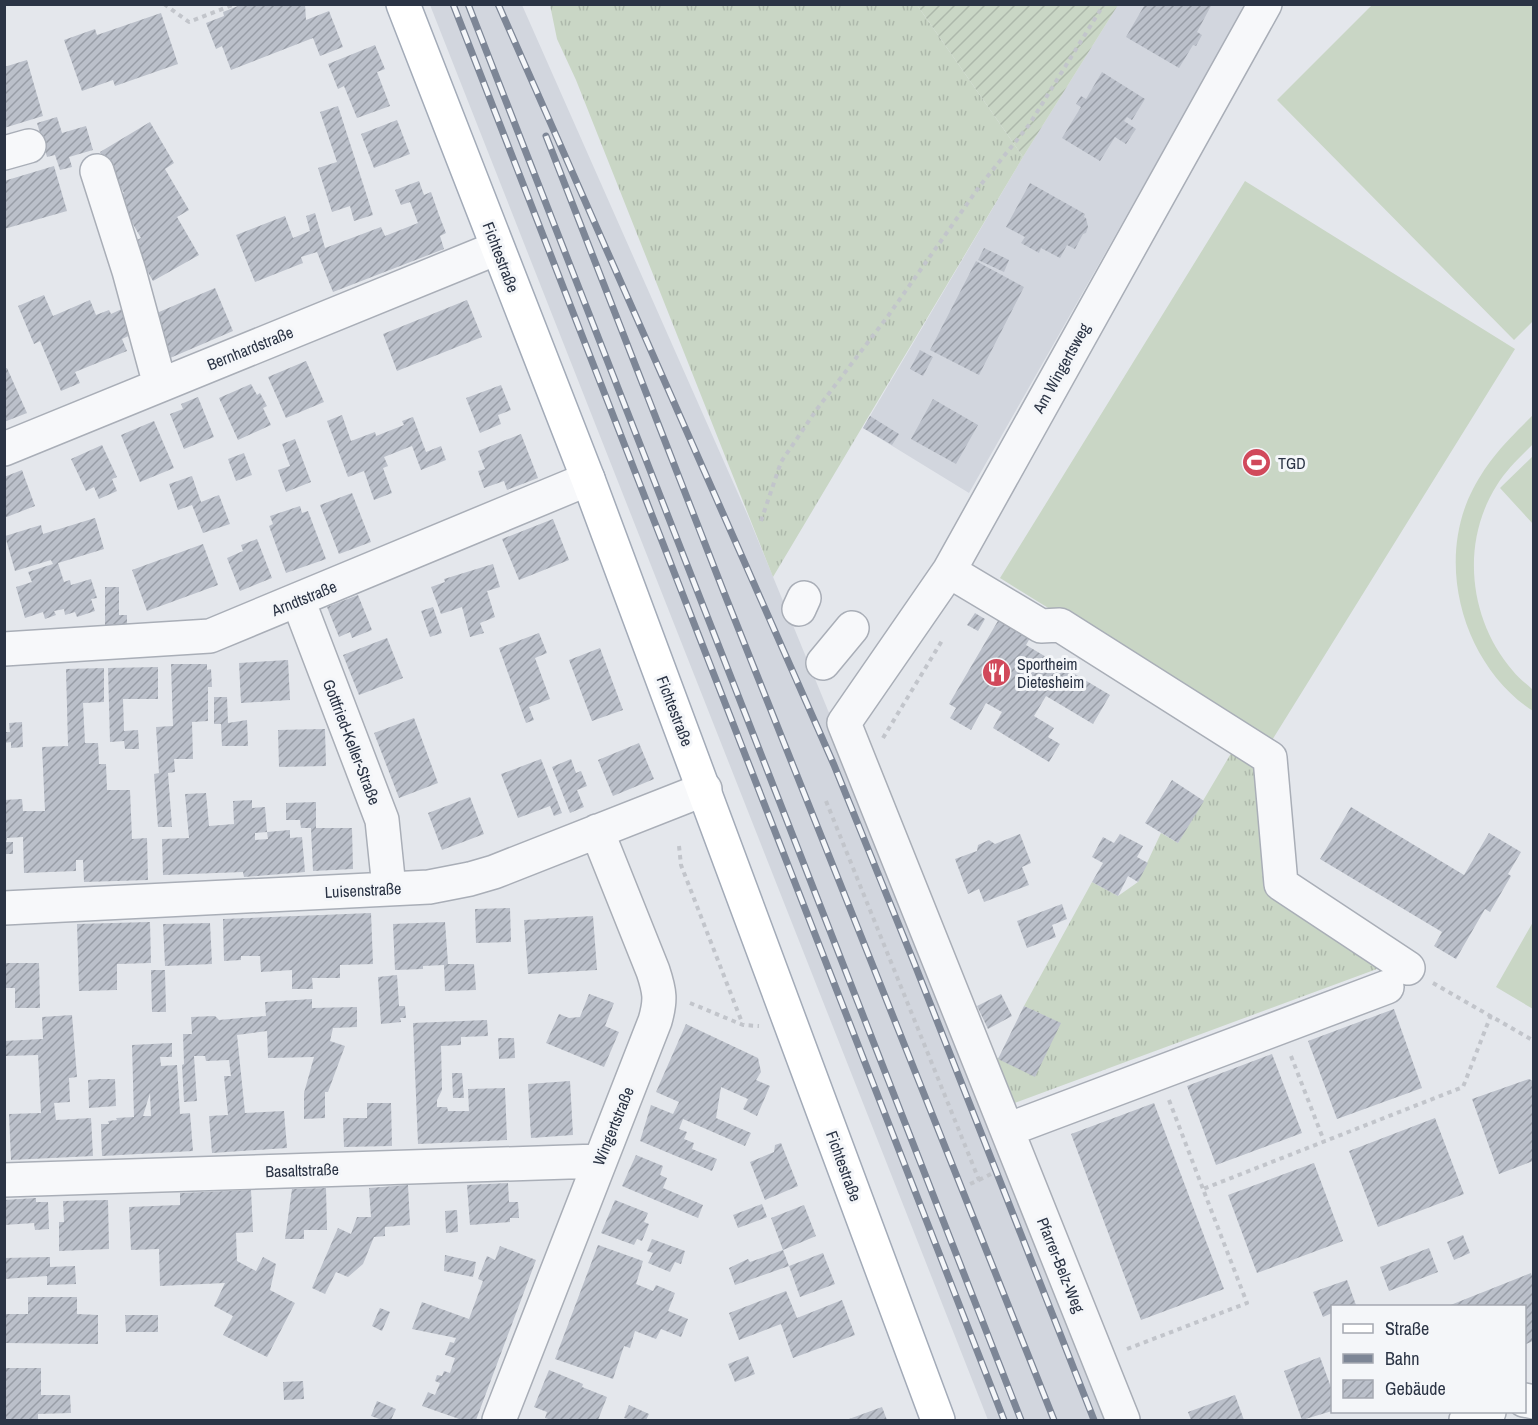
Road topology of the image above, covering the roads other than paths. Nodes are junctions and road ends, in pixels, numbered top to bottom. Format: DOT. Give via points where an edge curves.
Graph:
graph roads {
  1 [pos="402,4"];
  2 [pos="1265,4"];
  3 [pos="97,171"];
  4 [pos="497,248"];
  5 [pos="160,385"];
  6 [pos="4,449"];
  7 [pos="588,479"];
  8 [pos="949,571"];
  9 [pos="298,600"];
  10 [pos="852,628"];
  11 [pos="4,649"];
  12 [pos="823,663"];
  13 [pos="844,723"];
  14 [pos="705,789"];
  15 [pos="597,831"];
  16 [pos="389,888"];
  17 [pos="4,908"];
  18 [pos="1003,1120"];
  19 [pos="599,1161"];
  20 [pos="4,1180"];
  21 [pos="1486,1413"];
  22 [pos="498,1420"];
  23 [pos="938,1420"];
  24 [pos="1123,1420"];
  25 [pos="1466,1420"];
  1 -- 4 [label="main road, Fichtestraße"];
  2 -- 8 [label="street, Am Wingertsweg"];
  3 -- 5 [label="street"];
  4 -- 5 [label="street, Bernhardstraße"];
  4 -- 7 [label="main road, Fichtestraße"];
  5 -- 6 [label="street, Bernhardstraße"];
  7 -- 9 [label="street, Arndtstraße"];
  7 -- 14 [label="main road, Fichtestraße"];
  8 -- 13 [label="street, Am Wingertsweg"];
  8 -- 18 [label="street" via="1041,626 1060,625 1270,758 1281,884 1397,978 1158,1072"];
  9 -- 11 [label="street, Arndtstraße" via="210,636"];
  9 -- 16 [label="street, Gottfried-Keller-Straße" via="381,820"];
  10 -- 12 [label="street"];
  13 -- 18 [label="street, Pfarrer-Belz-Weg"];
  14 -- 15 [label="street, Luisenstraße"];
  14 -- 23 [label="main road, Fichtestraße"];
  15 -- 16 [label="street, Luisenstraße" via="470,879 429,887"];
  15 -- 19 [label="street, Wingertstraße" via="660,991 655,1022"];
  16 -- 17 [label="street, Luisenstraße"];
  18 -- 24 [label="street, Pfarrer-Belz-Weg"];
  19 -- 20 [label="street, Basaltstraße"];
  19 -- 22 [label="street, Wingertstraße"];
  21 -- 25 [label="street"];
}
